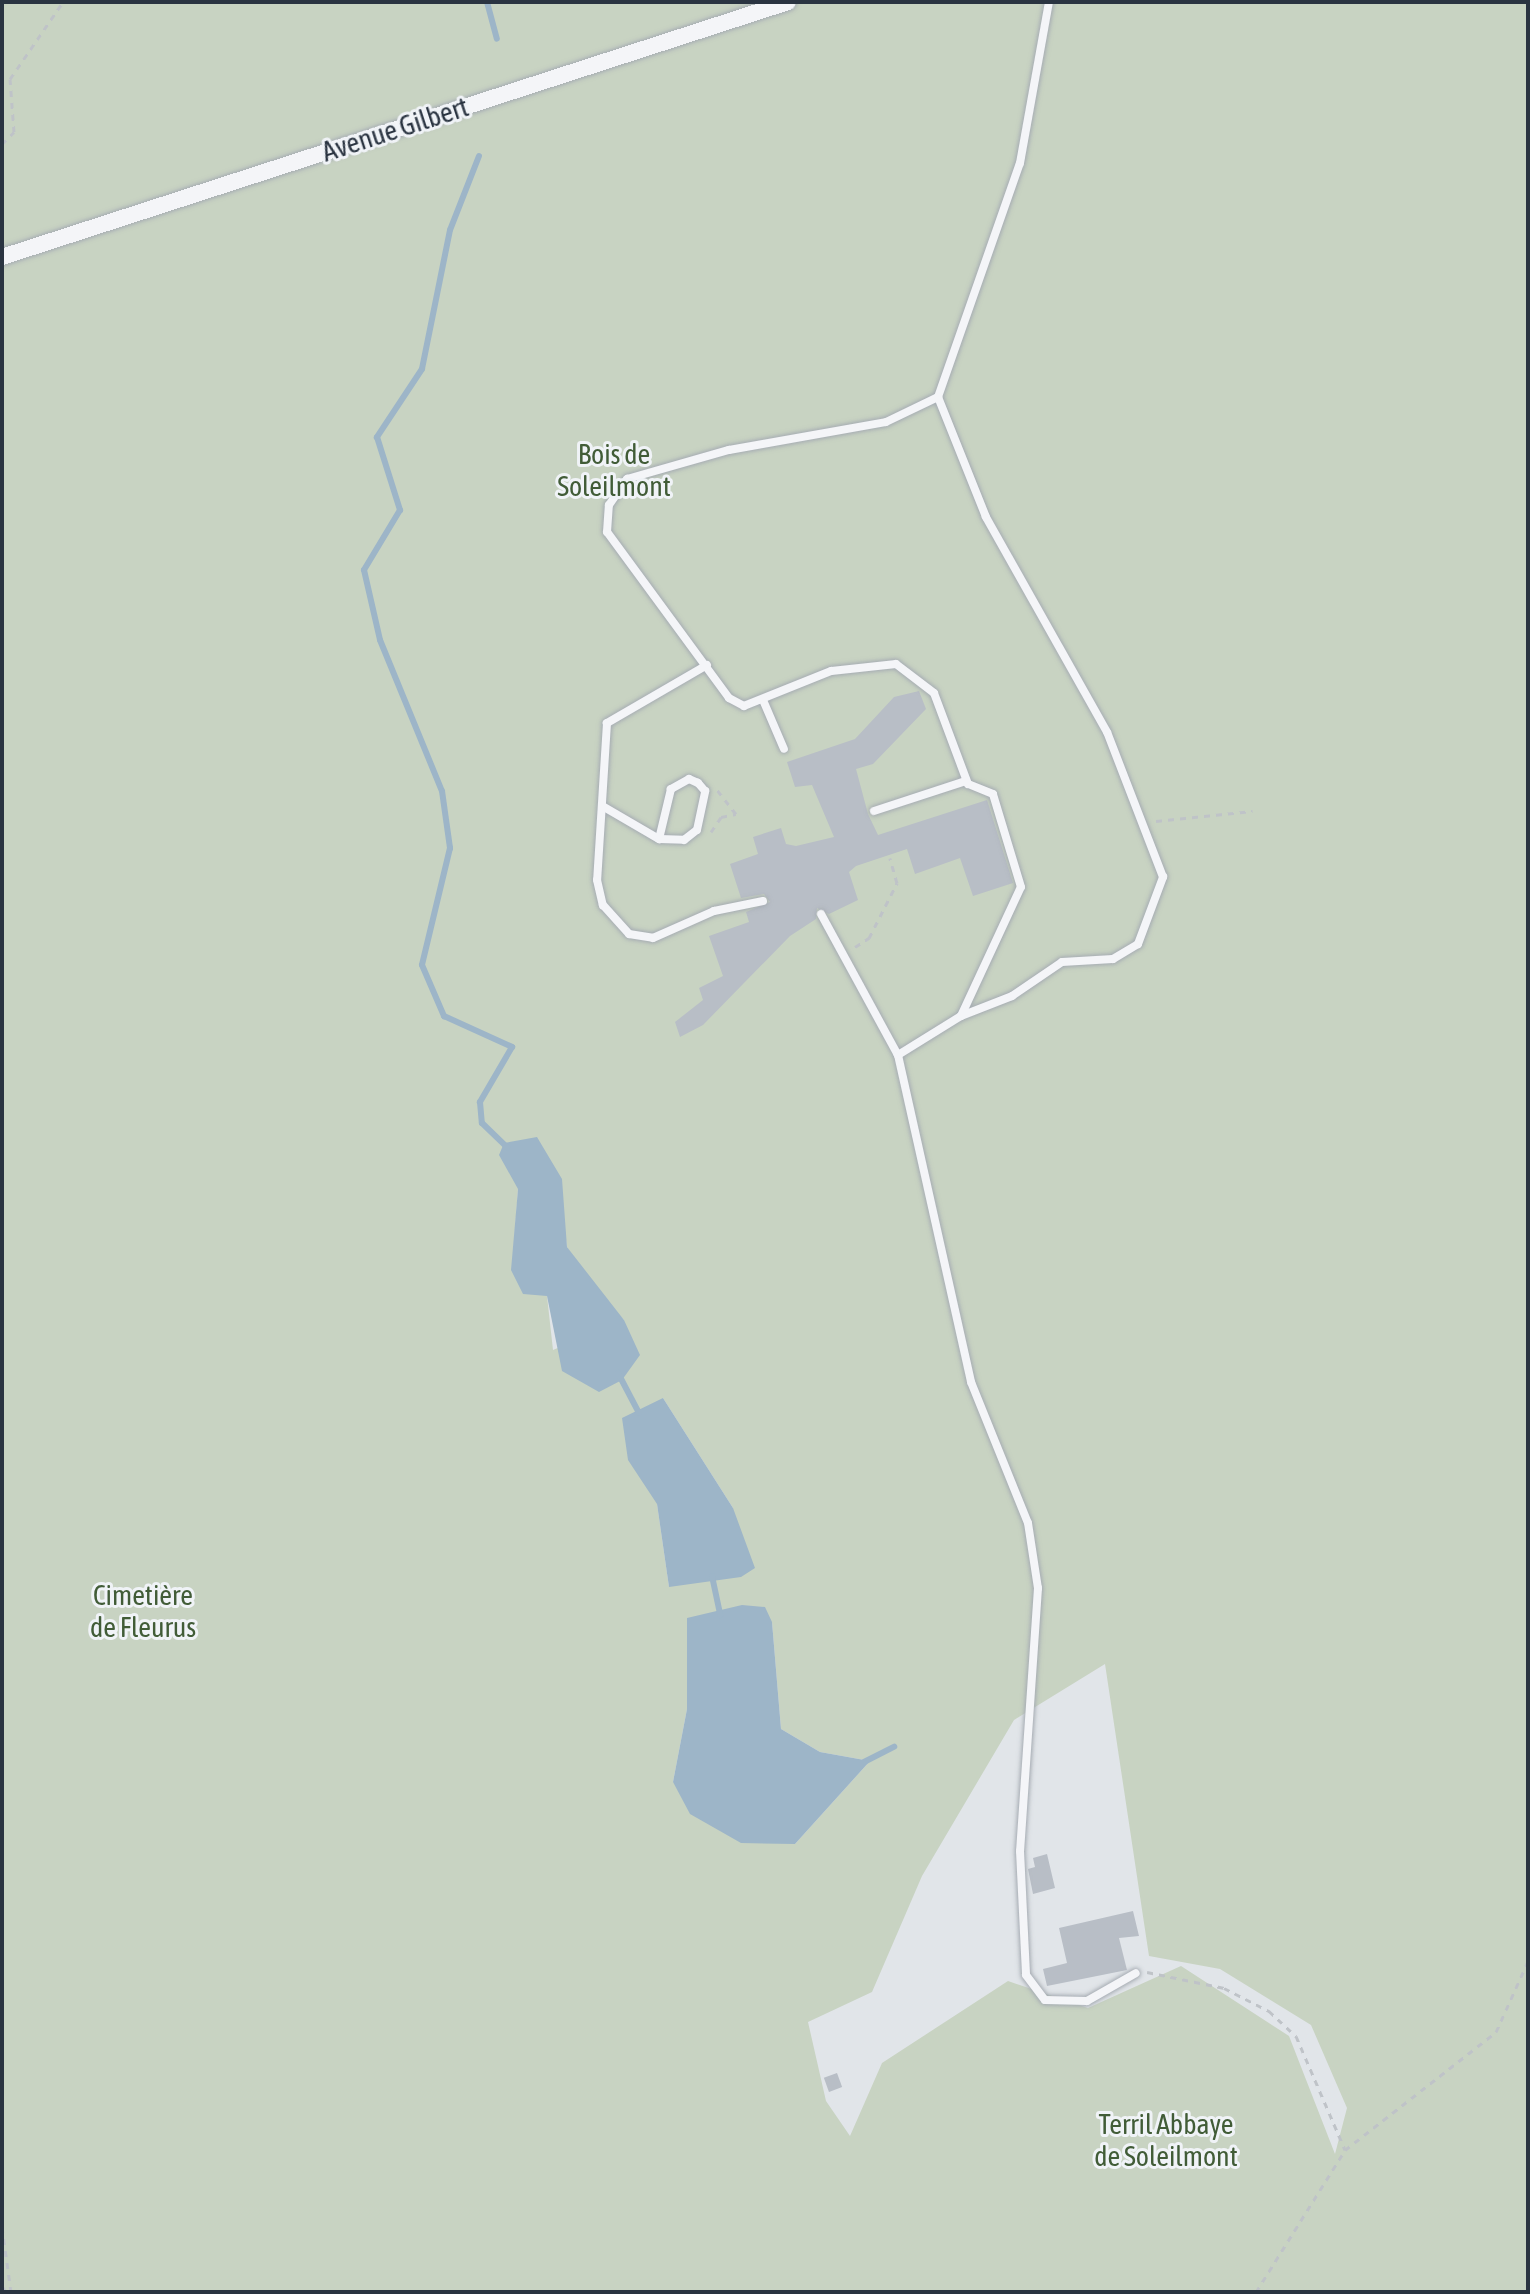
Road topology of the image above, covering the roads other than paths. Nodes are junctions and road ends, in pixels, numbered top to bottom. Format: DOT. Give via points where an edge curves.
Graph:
graph roads {
  1 [pos="788,2"];
  2 [pos="1049,2"];
  3 [pos="2,257"];
  4 [pos="938,397"];
  5 [pos="707,665"];
  6 [pos="763,700"];
  7 [pos="784,749"];
  8 [pos="966,781"];
  9 [pos="604,807"];
  10 [pos="874,811"];
  11 [pos="659,839"];
  12 [pos="763,901"];
  13 [pos="821,914"];
  14 [pos="961,1016"];
  15 [pos="898,1055"];
  16 [pos="1136,1973"];
  1 -- 3 [label="street, Avenue Gilbert"];
  2 -- 4 [label="lane" via="1020,163"];
  4 -- 5 [label="lane" via="886,422 729,450 627,479 609,505 607,532"];
  4 -- 14 [label="lane" via="986,517 1107,732 1163,877 1138,944 1113,959 1062,962 1037,983"];
  5 -- 6 [label="lane" via="729,698 744,706"];
  5 -- 9 [label="lane" via="607,723"];
  6 -- 7 [label="lane"];
  6 -- 8 [label="lane" via="831,671 896,664 934,693"];
  8 -- 10 [label="lane"];
  8 -- 14 [label="lane" via="993,794 1021,887"];
  9 -- 11 [label="lane"];
  9 -- 12 [label="lane" via="597,880 603,905 629,934 665,937 714,911"];
  11 -- 11 [label="lane" via="693,837 705,791 689,779 671,789"];
  13 -- 15 [label="lane"];
  14 -- 15 [label="lane"];
  15 -- 16 [label="lane" via="971,1382 1028,1523 1038,1588 1020,1851 1026,1975 1045,2000 1087,2001"];
}
